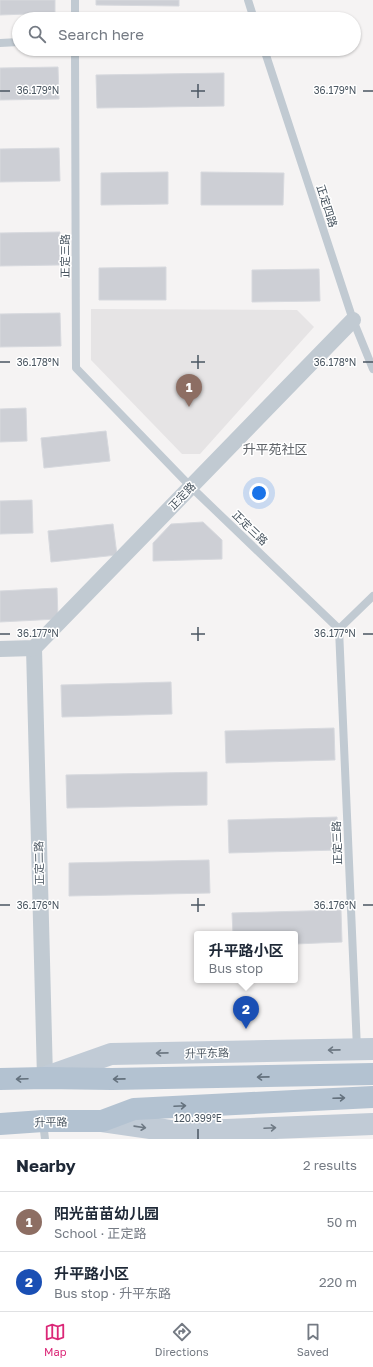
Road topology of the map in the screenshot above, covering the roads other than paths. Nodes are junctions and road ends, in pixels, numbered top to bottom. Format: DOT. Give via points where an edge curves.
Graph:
graph roads {
  1 [pos="75,0"];
  2 [pos="248,0"];
  3 [pos="75,12"];
  4 [pos="252,12"];
  5 [pos="12,42"];
  6 [pos="0,43"];
  7 [pos="75,56"];
  8 [pos="266,56"];
  9 [pos="353,320"];
  10 [pos="373,369"];
  11 [pos="191,487"];
  12 [pos="373,596"];
  13 [pos="339,629"];
  14 [pos="34,648"];
  15 [pos="0,649"];
  16 [pos="365,1049"];
  17 [pos="373,1074"];
  18 [pos="45,1078"];
  19 [pos="0,1079"];
  20 [pos="373,1097"];
  21 [pos="102,1121"];
  22 [pos="0,1124"];
  23 [pos="373,1124"];
  24 [pos="44,1130"];
  1 -- 3 [label="lane"];
  2 -- 4 [label="lane"];
  5 -- 6 [label="lane"];
  7 -- 11 [label="lane, 正定三路" via="76,368"];
  8 -- 9 [label="lane, 正定四路"];
  9 -- 10 [label="lane, 正定四路"];
  9 -- 11 [label="street, 正定路"];
  11 -- 13 [label="lane, 正定三路"];
  11 -- 14 [label="street, 正定路"];
  12 -- 13 [label="lane"];
  13 -- 16 [label="lane, 正定三路"];
  14 -- 15 [label="street"];
  14 -- 18 [label="street, 正定二路"];
  16 -- 18 [label="main road, 升平东路, one-way" via="111,1054"];
  17 -- 18 [label="main road, one-way"];
  18 -- 19 [label="main road, one-way"];
  21 -- 20 [label="main road, 升平路, one-way" via="134,1109"];
  21 -- 23 [label="main road, one-way" via="177,1132 351,1128"];
  21 -- 24 [label="main road, 升平路"];
  22 -- 24 [label="main road, 升平路"];
}
